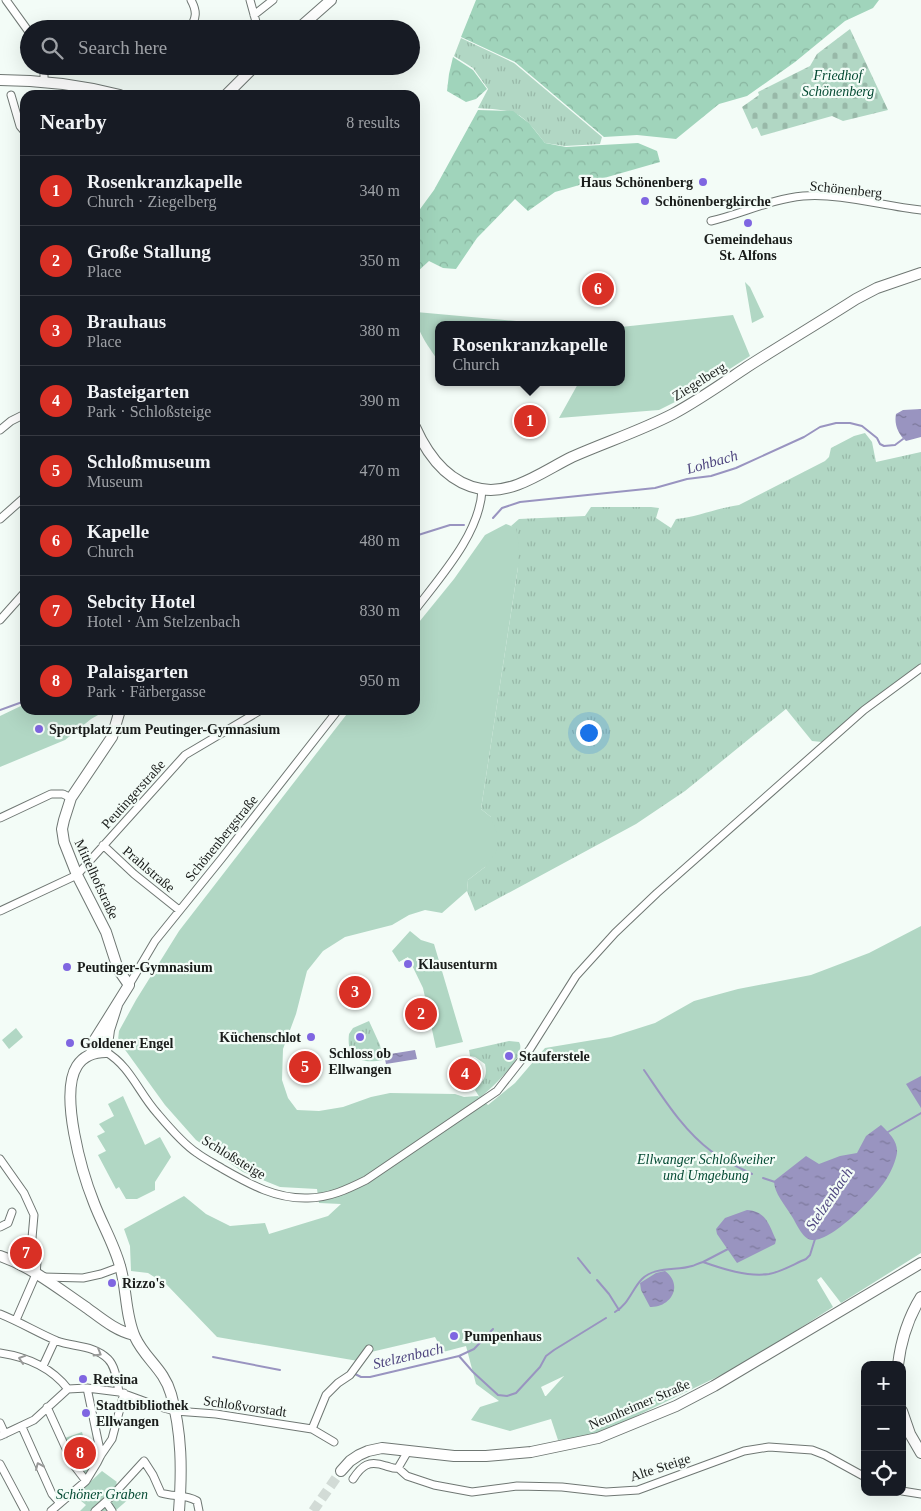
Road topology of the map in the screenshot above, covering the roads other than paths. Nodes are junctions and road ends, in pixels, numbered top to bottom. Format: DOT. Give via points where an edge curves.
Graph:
graph roads {
  1 [pos="6,0"];
  2 [pos="191,0"];
  3 [pos="250,0"];
  4 [pos="273,0"];
  5 [pos="332,0"];
  6 [pos="254,15"];
  7 [pos="20,20"];
  8 [pos="194,20"];
  9 [pos="255,20"];
  10 [pos="309,20"];
  11 [pos="44,75"];
  12 [pos="246,75"];
  13 [pos="0,80"];
  14 [pos="44,82"];
  15 [pos="91,90"];
  16 [pos="231,90"];
  17 [pos="11,95"];
  18 [pos="20,126"];
  19 [pos="921,210"];
  20 [pos="711,221"];
  21 [pos="921,273"];
  22 [pos="20,416"];
  23 [pos="0,430"];
  24 [pos="420,437"];
  25 [pos="482,490"];
  26 [pos="20,501"];
  27 [pos="0,519"];
  28 [pos="20,598"];
  29 [pos="420,603"];
  30 [pos="0,620"];
  31 [pos="921,668"];
  32 [pos="119,715"];
  33 [pos="253,715"];
  34 [pos="334,715"];
  35 [pos="72,798"];
  36 [pos="0,818"];
  37 [pos="103,845"];
  38 [pos="77,875"];
  39 [pos="180,910"];
  40 [pos="0,911"];
  41 [pos="129,985"];
  42 [pos="117,1005"];
  43 [pos="106,1052"];
  44 [pos="91,1054"];
  45 [pos="0,1159"];
  46 [pos="12,1212"];
  47 [pos="0,1228"];
  48 [pos="0,1256"];
  49 [pos="921,1263"];
  50 [pos="120,1267"];
  51 [pos="39,1275"];
  52 [pos="921,1297"];
  53 [pos="0,1314"];
  54 [pos="16,1320"];
  55 [pos="134,1336"];
  56 [pos="54,1340"];
  57 [pos="369,1349"];
  58 [pos="0,1354"];
  59 [pos="899,1361"];
  60 [pos="43,1366"];
  61 [pos="87,1388"];
  62 [pos="68,1389"];
  63 [pos="122,1393"];
  64 [pos="47,1407"];
  65 [pos="175,1411"];
  66 [pos="906,1422"];
  67 [pos="0,1424"];
  68 [pos="22,1427"];
  69 [pos="312,1429"];
  70 [pos="2,1435"];
  71 [pos="334,1442"];
  72 [pos="408,1451"];
  73 [pos="921,1453"];
  74 [pos="101,1454"];
  75 [pos="0,1464"];
  76 [pos="398,1468"];
  77 [pos="341,1471"];
  78 [pos="861,1475"];
  79 [pos="353,1479"];
  80 [pos="86,1481"];
  81 [pos="906,1492"];
  82 [pos="921,1494"];
  83 [pos="181,1495"];
  84 [pos="106,1502"];
  85 [pos="60,1503"];
  86 [pos="25,1511"];
  87 [pos="51,1511"];
  88 [pos="95,1511"];
  89 [pos="112,1511"];
  90 [pos="179,1511"];
  91 [pos="199,1511"];
  1 -- 7 [label="street"];
  2 -- 8 [label="street" via="196,11"];
  3 -- 6 [label="street"];
  4 -- 6 [label="street"];
  5 -- 10 [label="street"];
  6 -- 9 [label="street"];
  11 -- 14 [label="street"];
  12 -- 16 [label="street"];
  13 -- 14 [label="street"];
  14 -- 15 [label="street"];
  17 -- 18 [label="street"];
  19 -- 20 [label="street, Schönenberg" via="804,196"];
  21 -- 25 [label="street, Ziegelberg" via="877,288 644,429 573,457 527,482"];
  22 -- 23 [label="street"];
  24 -- 25 [label="street" via="443,471 458,482"];
  25 -- 29 [label="street" via="472,528"];
  26 -- 27 [label="street"];
  28 -- 30 [label="street"];
  31 -- 43 [label="street, Schloßsteige" via="864,710 615,933 576,976 530,1049 488,1098 346,1190 310,1198 285,1197 265,1191 196,1153 156,1112 116,1057"];
  32 -- 35 [label="street, Mittelhofstraße" via="112,737"];
  33 -- 37 [label="street, Peutingerstraße" via="185,755"];
  34 -- 39 [label="street, Schönenbergstraße"];
  35 -- 36 [label="street" via="51,794"];
  35 -- 38 [label="street, Mittelhofstraße" via="62,829"];
  37 -- 38 [label="street, Peutingerstraße"];
  37 -- 39 [label="street, Prahlstraße"];
  38 -- 40 [label="street, Peutingerstraße"];
  38 -- 41 [label="street, Mittelhofstraße" via="106,932 118,970"];
  39 -- 41 [label="street, Schönenbergstraße" via="155,941"];
  41 -- 42 [label="street"];
  42 -- 43 [label="street"];
  42 -- 44 [label="street" via="94,1041"];
  43 -- 44 [label="street"];
  44 -- 50 [label="street" via="83,1059 74,1074 74,1126 82,1167"];
  45 -- 51 [label="street" via="24,1193 34,1215 32,1238"];
  46 -- 47 [label="street" via="8,1223"];
  48 -- 51 [label="street" via="16,1261"];
  49 -- 72 [label="street, Neunheimer Straße" via="714,1386 676,1406 598,1438 531,1452 486,1456"];
  50 -- 51 [label="street" via="83,1278"];
  50 -- 55 [label="street"];
  51 -- 54 [label="street"];
  51 -- 55 [label="street" via="114,1328"];
  52 -- 59 [label="street" via="904,1330"];
  53 -- 54 [label="street"];
  54 -- 56 [label="street"];
  55 -- 65 [label="street" via="166,1380"];
  56 -- 60 [label="street"];
  56 -- 63 [label="street, one-way" via="85,1346 108,1359"];
  57 -- 69 [label="street" via="353,1372 326,1395"];
  60 -- 58 [label="street, one-way"];
  60 -- 62 [label="street" via="59,1377"];
  61 -- 62 [label="street, Schloßvorstadt"];
  61 -- 63 [label="street, Schloßvorstadt"];
  61 -- 74 [label="street"];
  62 -- 64 [label="street"];
  63 -- 65 [label="street, Schloßvorstadt"];
  63 -- 74 [label="street" via="112,1439"];
  64 -- 68 [label="street"];
  64 -- 80 [label="street" via="73,1464"];
  65 -- 69 [label="street, Schloßvorstadt"];
  65 -- 83 [label="street" via="182,1460"];
  66 -- 73 [label="street"];
  67 -- 70 [label="street"];
  68 -- 70 [label="street"];
  85 -- 68 [label="street, one-way" via="52,1494"];
  69 -- 71 [label="street, Schloßvorstadt"];
  72 -- 76 [label="street"];
  72 -- 77 [label="street, Neunheimer Straße" via="382,1448 368,1451 350,1460"];
  74 -- 80 [label="street"];
  75 -- 86 [label="street"];
  76 -- 78 [label="street, Alte Steige" via="407,1476 434,1485 472,1492 516,1486 606,1492 638,1490 744,1451 784,1447 825,1454"];
  76 -- 79 [label="street, Alte Steige" via="372,1463 362,1466"];
  80 -- 85 [label="street"];
  81 -- 82 [label="street"];
  83 -- 84 [label="street" via="161,1493 144,1460"];
  83 -- 90 [label="street"];
  83 -- 91 [label="street" via="197,1501"];
  84 -- 88 [label="street"];
  84 -- 89 [label="street"];
  85 -- 87 [label="street"];
}
